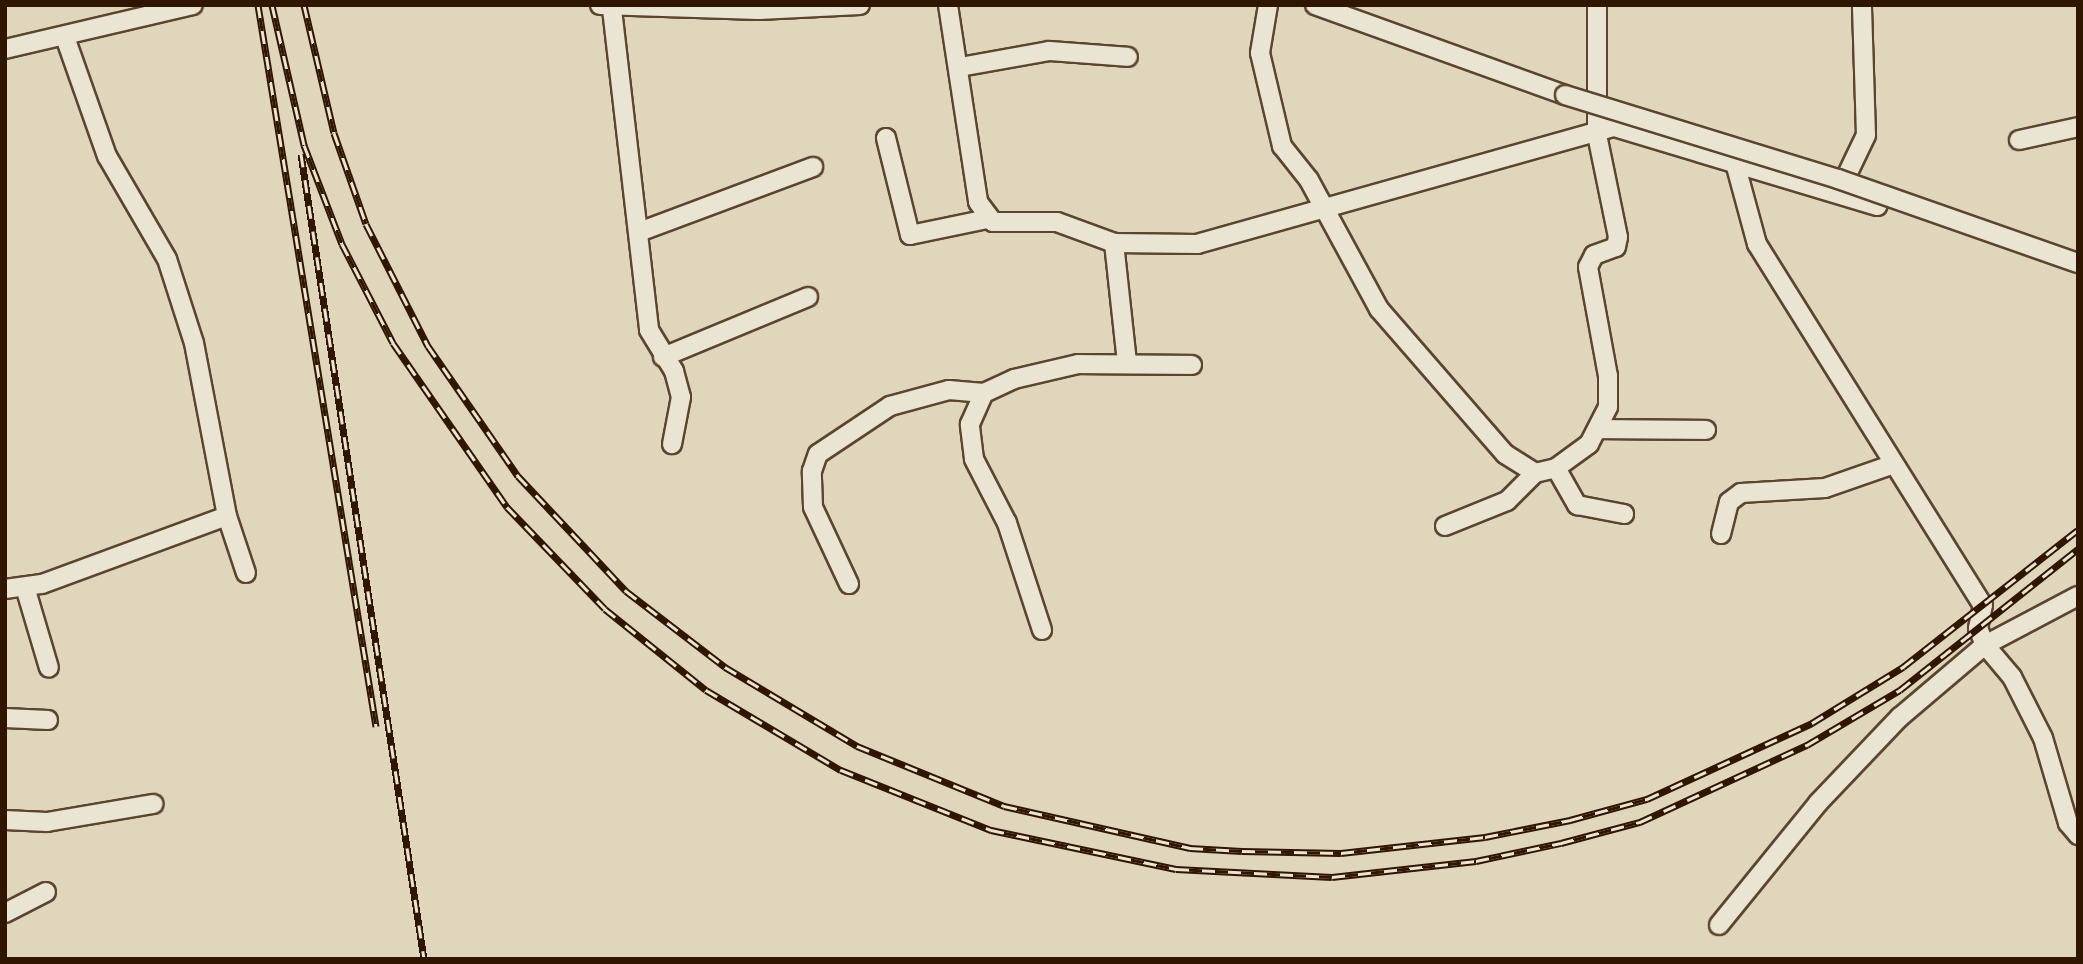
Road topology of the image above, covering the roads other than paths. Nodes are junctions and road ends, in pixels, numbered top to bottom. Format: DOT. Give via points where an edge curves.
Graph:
graph roads {
  1 [pos="193,5"];
  2 [pos="860,5"];
  3 [pos="948,5"];
  4 [pos="1268,5"];
  5 [pos="1315,5"];
  6 [pos="1597,5"];
  7 [pos="1862,5"];
  8 [pos="798,6"];
  9 [pos="606,7"];
  10 [pos="65,37"];
  11 [pos="5,50"];
  12 [pos="1128,57"];
  13 [pos="961,67"];
  14 [pos="2078,127"];
  15 [pos="1597,135"];
  16 [pos="886,138"];
  17 [pos="2019,140"];
  18 [pos="1735,163"];
  19 [pos="813,167"];
  20 [pos="1844,181"];
  21 [pos="1877,206"];
  22 [pos="1322,207"];
  23 [pos="987,219"];
  24 [pos="639,232"];
  25 [pos="1114,243"];
  26 [pos="2078,262"];
  27 [pos="808,297"];
  28 [pos="663,356"];
  29 [pos="1127,362"];
  30 [pos="1192,365"];
  31 [pos="984,393"];
  32 [pos="1600,429"];
  33 [pos="1706,430"];
  34 [pos="673,444"];
  35 [pos="1891,466"];
  36 [pos="1556,468"];
  37 [pos="1535,473"];
  38 [pos="1624,514"];
  39 [pos="227,516"];
  40 [pos="1445,526"];
  41 [pos="1721,534"];
  42 [pos="246,573"];
  43 [pos="849,584"];
  44 [pos="25,587"];
  45 [pos="5,589"];
  46 [pos="2078,596"];
  47 [pos="1042,631"];
  48 [pos="1984,645"];
  49 [pos="49,668"];
  50 [pos="5,718"];
  51 [pos="48,720"];
  52 [pos="153,804"];
  53 [pos="5,820"];
  54 [pos="2078,835"];
  55 [pos="46,892"];
  56 [pos="5,913"];
  57 [pos="1719,925"];
  1 -- 10 [label="street"];
  2 -- 8 [label="street"];
  3 -- 13 [label="street"];
  4 -- 22 [label="street" via="1260,53 1277,136"];
  5 -- 20 [label="street, bridge" via="1565,95"];
  6 -- 15 [label="street"];
  7 -- 20 [label="street" via="1866,135"];
  8 -- 9 [label="street"];
  9 -- 24 [label="street"];
  10 -- 11 [label="street"];
  10 -- 39 [label="street" via="107,156 167,259 199,365"];
  12 -- 13 [label="street" via="1027,52"];
  13 -- 23 [label="street" via="978,202"];
  14 -- 17 [label="street"];
  15 -- 18 [label="street" via="1614,127"];
  15 -- 22 [label="street"];
  15 -- 32 [label="street" via="1618,237 1616,247 1594,255 1588,267 1608,376 1608,407"];
  16 -- 23 [label="street" via="910,235"];
  18 -- 21 [label="street"];
  18 -- 35 [label="street" via="1757,244 1846,379"];
  19 -- 24 [label="street"];
  20 -- 26 [label="street, bridge"];
  22 -- 25 [label="street" via="1197,244"];
  22 -- 37 [label="street" via="1379,309 1506,454"];
  23 -- 25 [label="street" via="1057,222"];
  24 -- 28 [label="street" via="649,330"];
  25 -- 29 [label="street"];
  27 -- 28 [label="street"];
  28 -- 34 [label="street" via="674,372 681,397"];
  29 -- 30 [label="street"];
  29 -- 31 [label="street" via="1078,364 1014,379"];
  31 -- 43 [label="street" via="950,390 890,406 818,454 812,471 813,507"];
  31 -- 47 [label="street" via="970,424 974,458 1007,523"];
  32 -- 33 [label="street"];
  32 -- 36 [label="street" via="1589,444"];
  35 -- 41 [label="street" via="1825,488 1741,493 1729,502"];
  35 -- 48 [label="street" via="1983,605 1978,628"];
  36 -- 37 [label="street"];
  36 -- 38 [label="street" via="1577,505"];
  37 -- 40 [label="street" via="1507,501"];
  39 -- 42 [label="street"];
  39 -- 44 [label="street"];
  44 -- 45 [label="street"];
  44 -- 49 [label="street"];
  46 -- 48 [label="street"];
  48 -- 54 [label="street" via="2011,677 2043,738 2068,823"];
  48 -- 57 [label="street" via="1900,718 1818,803"];
  50 -- 51 [label="street"];
  52 -- 53 [label="street" via="47,822"];
  55 -- 56 [label="street"];
}
